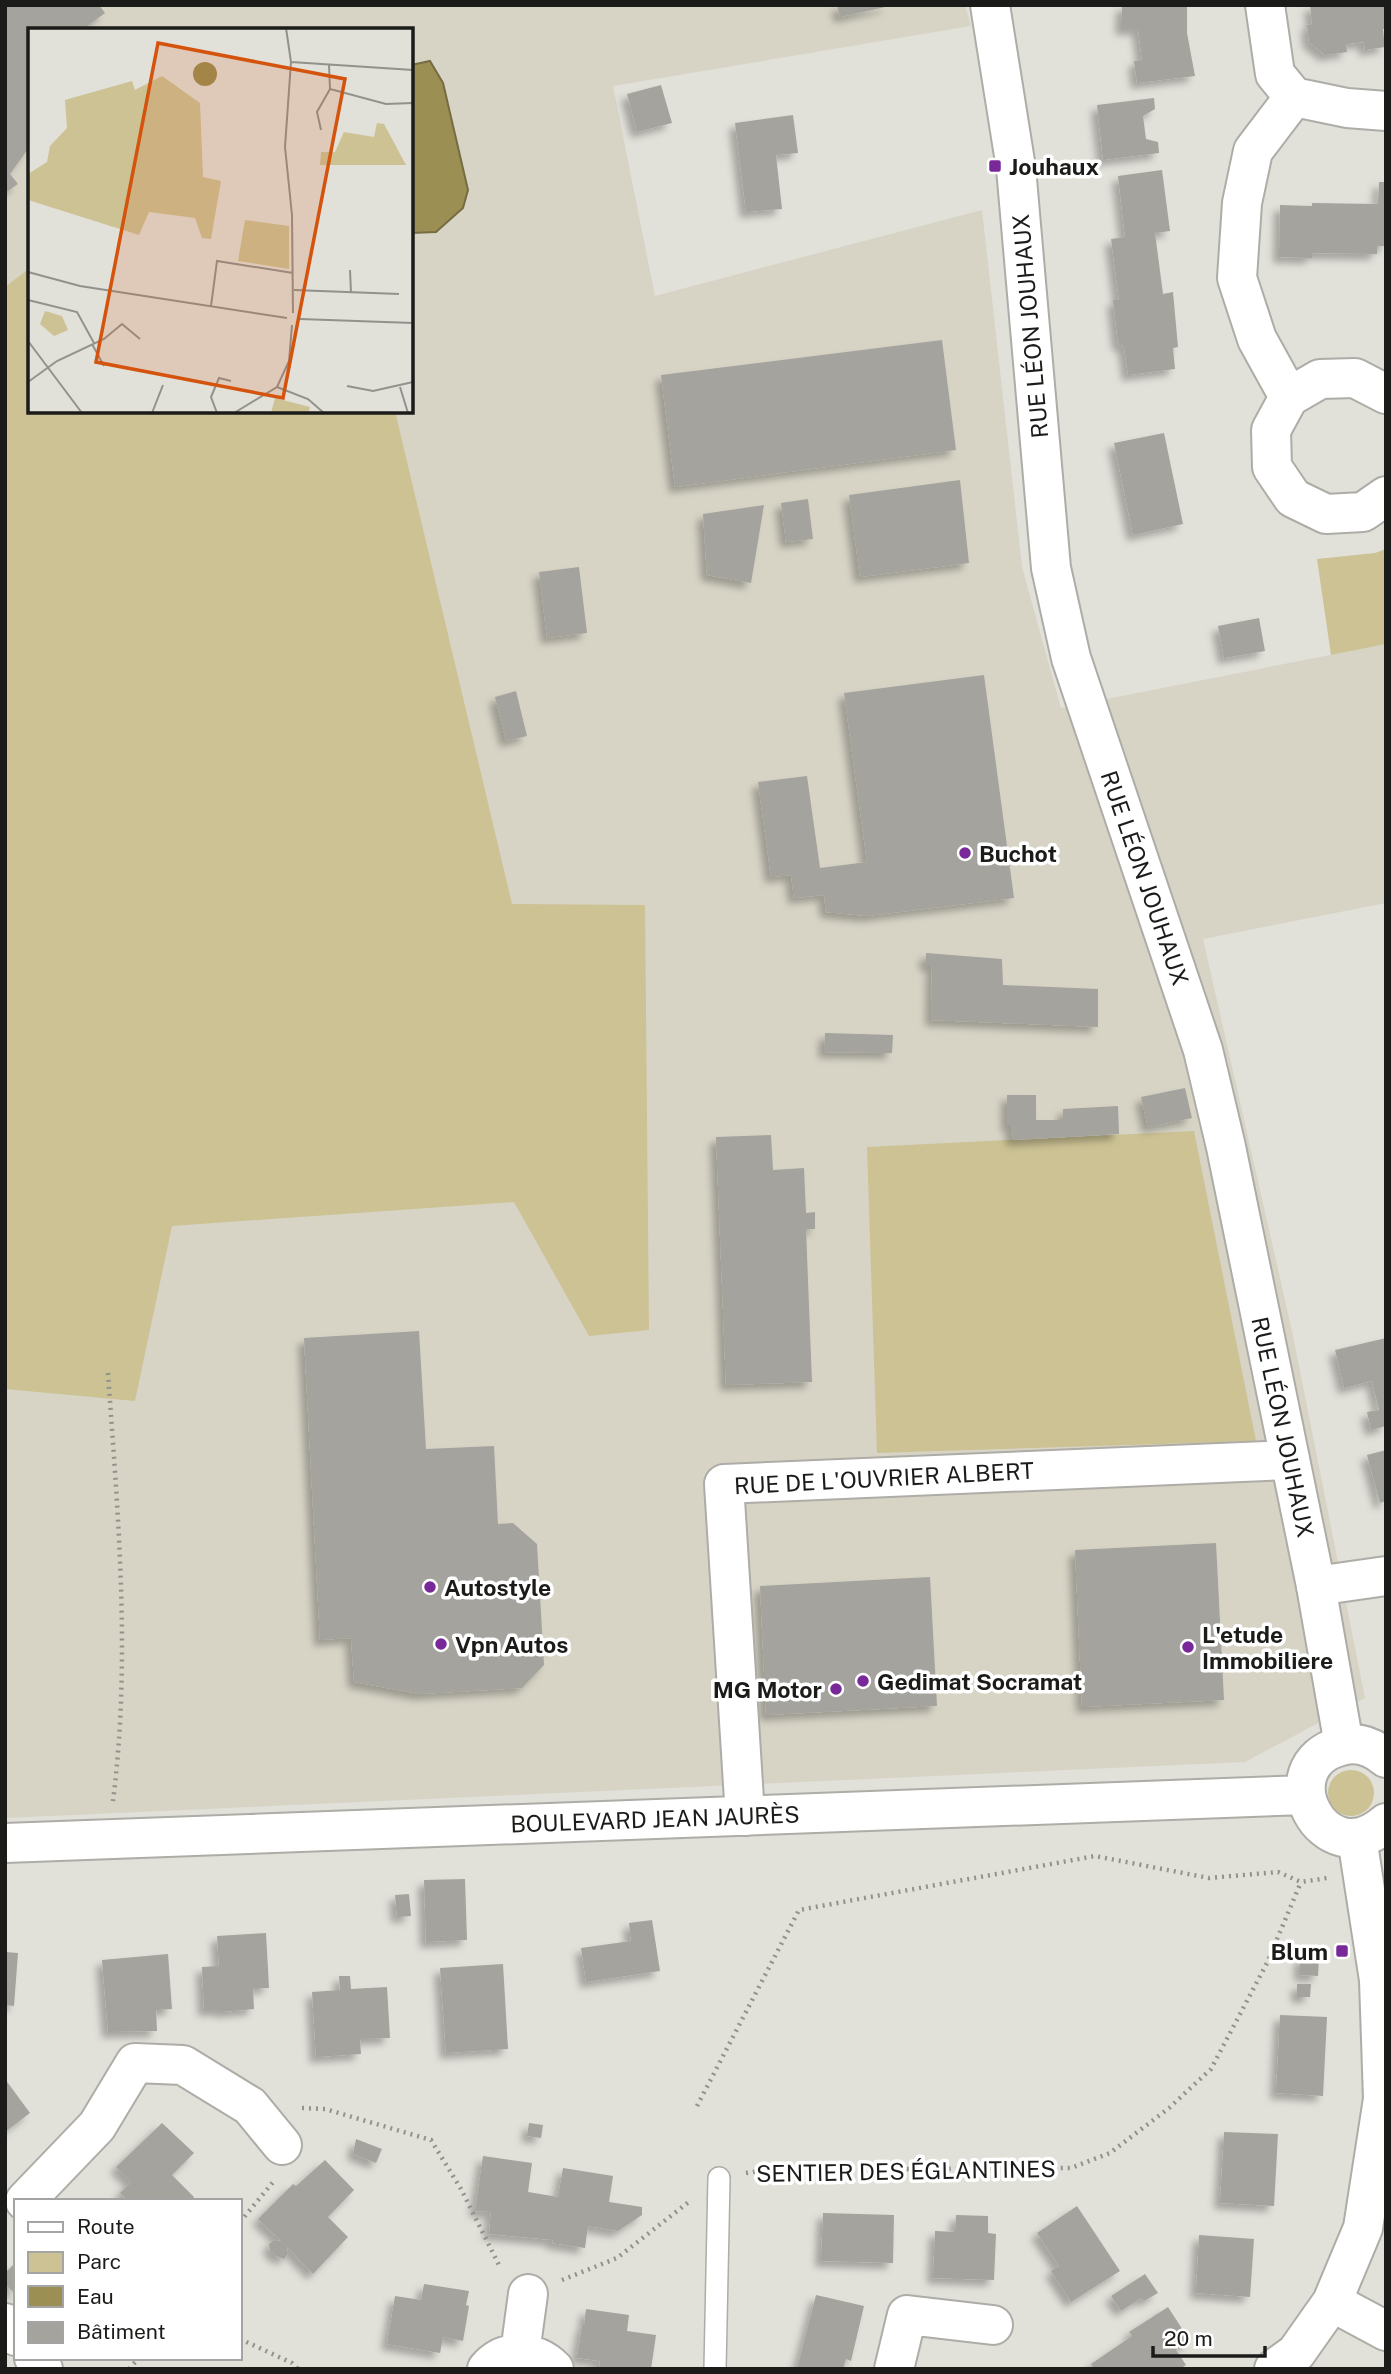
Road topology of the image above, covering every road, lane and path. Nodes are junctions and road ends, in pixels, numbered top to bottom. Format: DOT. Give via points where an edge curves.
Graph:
graph roads {
  1 [pos="990,5"];
  2 [pos="1265,5"];
  3 [pos="1294,97"];
  4 [pos="1386,111"];
  5 [pos="1386,394"];
  6 [pos="1289,397"];
  7 [pos="1386,496"];
  8 [pos="108,1373"];
  9 [pos="1290,1460"];
  10 [pos="1386,1576"];
  11 [pos="1316,1586"];
  12 [pos="1344,1745"];
  13 [pos="1386,1758"];
  14 [pos="1306,1795"];
  15 [pos="745,1816"];
  16 [pos="1371,1830"];
  17 [pos="108,1839"];
  18 [pos="5,1843"];
  19 [pos="1331,1877"];
  20 [pos="1301,1882"];
  21 [pos="250,2106"];
  22 [pos="697,2106"];
  23 [pos="282,2145"];
  24 [pos="719,2178"];
  25 [pos="27,2199"];
  26 [pos="242,2220"];
  27 [pos="528,2294"];
  28 [pos="1332,2302"];
  29 [pos="993,2325"];
  30 [pos="1386,2331"];
  31 [pos="242,2340"];
  32 [pos="520,2364"];
  33 [pos="298,2369"];
  34 [pos="715,2369"];
  35 [pos="894,2369"];
  36 [pos="1274,2369"];
  1 -- 9 [label="street, RUE LÉON JOUHAUX" via="1016,168 1051,568 1071,658 1203,1050"];
  2 -- 3 [label="street" via="1275,75"];
  3 -- 4 [label="street"];
  3 -- 6 [label="street" via="1253,151 1242,203 1237,278 1257,339"];
  5 -- 6 [label="street" via="1355,378 1343,378 1320,379"];
  6 -- 7 [label="street" via="1271,430 1272,467 1293,498 1326,514 1363,512"];
  8 -- 17 [label="path" via="121,1558 120,1746"];
  9 -- 11 [label="street, RUE LÉON JOUHAUX"];
  9 -- 15 [label="street, RUE DE L'OUVRIER ALBERT" via="724,1484"];
  10 -- 11 [label="street"];
  11 -- 12 [label="street, RUE LÉON JOUHAUX"];
  12 -- 13 [label="street" via="1373,1748"];
  12 -- 14 [label="street" via="1331,1749 1311,1768"];
  14 -- 15 [label="street, BOULEVARD JEAN JAURÈS"];
  14 -- 16 [label="street" via="1309,1809 1328,1831 1342,1837"];
  15 -- 17 [label="street, BOULEVARD JEAN JAURÈS"];
  16 -- 28 [label="street" via="1383,2099 1363,2228"];
  17 -- 18 [label="street, BOULEVARD JEAN JAURÈS"];
  19 -- 20 [label="path"];
  20 -- 22 [label="path" via="1278,1872 1209,1878 1095,1856 799,1910"];
  20 -- 24 [label="path, SENTIER DES ÉGLANTINES" via="1267,1963 1211,2069 1110,2153 1071,2168 764,2170"];
  21 -- 23 [label="street"];
  21 -- 25 [label="street" via="183,2065 135,2063 97,2126"];
  21 -- 27 [label="path" via="325,2109 431,2140 502,2271"];
  23 -- 26 [label="path" via="283,2171"];
  24 -- 27 [label="path" via="617,2258"];
  24 -- 34 [label="lane"];
  27 -- 32 [label="street"];
  28 -- 30 [label="street"];
  28 -- 36 [label="street" via="1296,2353"];
  29 -- 35 [label="street" via="906,2315"];
  31 -- 33 [label="path"];
}
